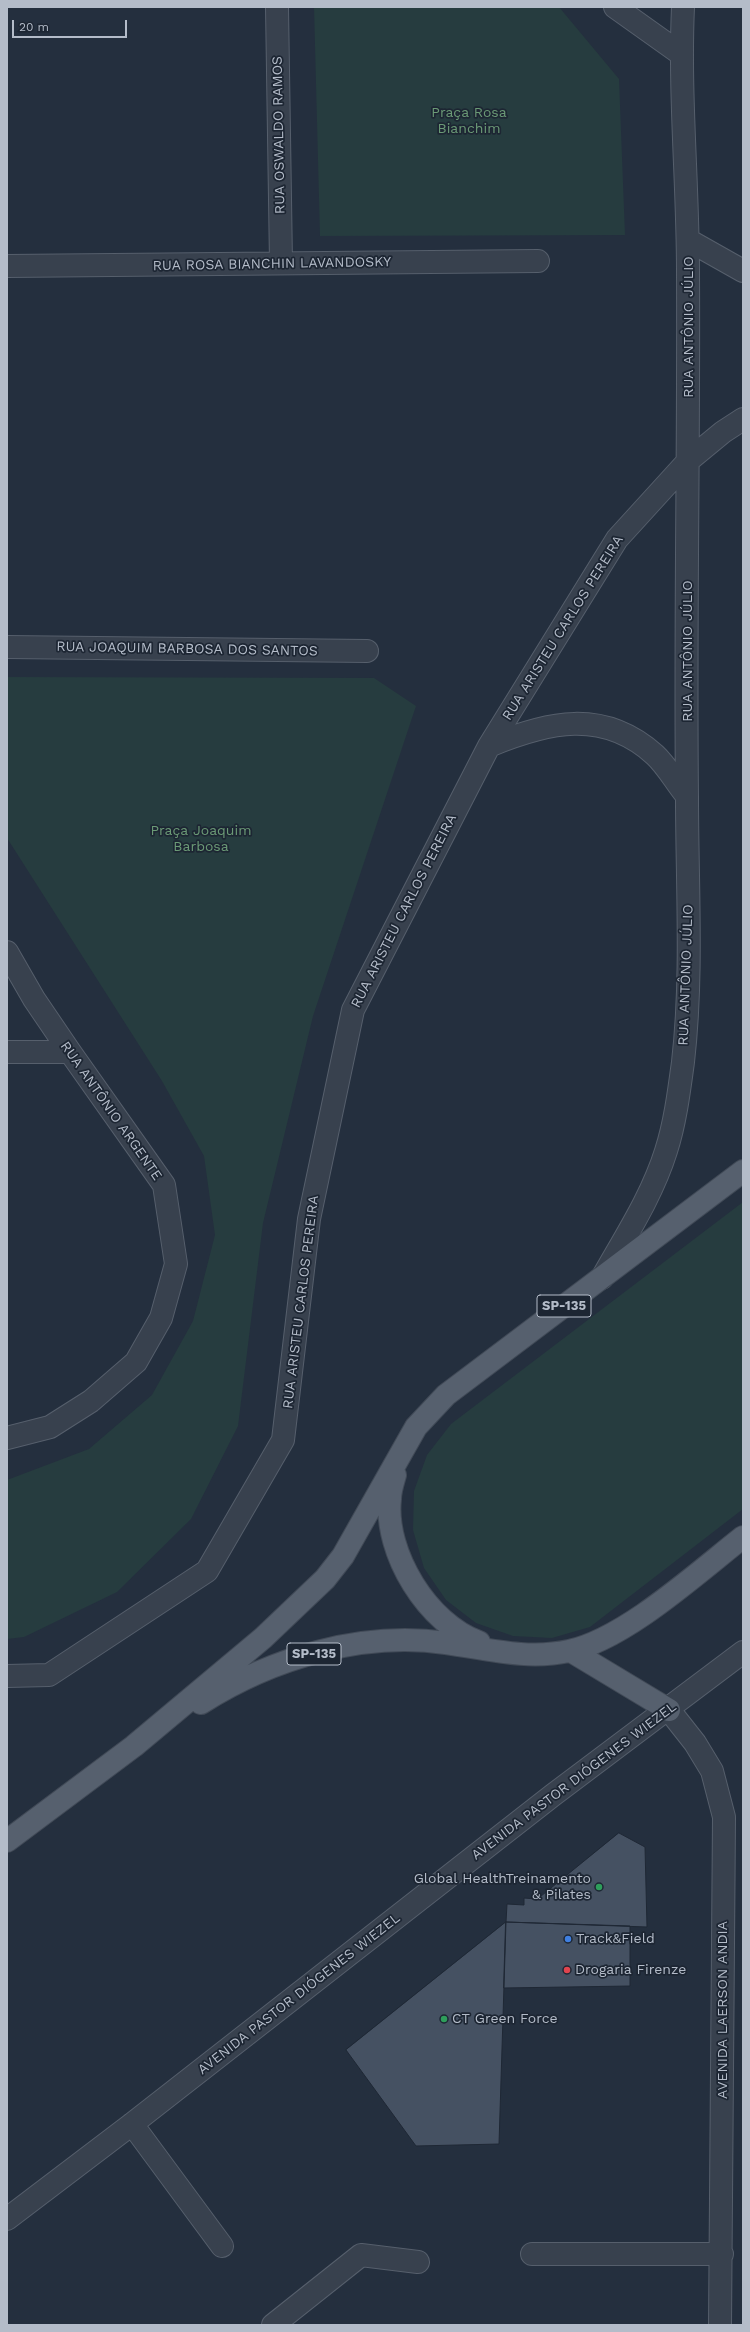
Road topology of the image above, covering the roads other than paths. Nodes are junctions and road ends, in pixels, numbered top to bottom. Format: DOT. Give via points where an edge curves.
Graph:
graph roads {
  1 [pos="277,7"];
  2 [pos="615,7"];
  3 [pos="683,7"];
  4 [pos="681,54"];
  5 [pos="688,240"];
  6 [pos="538,261"];
  7 [pos="281,264"];
  8 [pos="7,266"];
  9 [pos="743,271"];
  10 [pos="743,419"];
  11 [pos="689,460"];
  12 [pos="7,647"];
  13 [pos="367,651"];
  14 [pos="489,746"];
  15 [pos="687,796"];
  16 [pos="7,952"];
  17 [pos="7,1052"];
  18 [pos="70,1052"];
  19 [pos="743,1171"];
  20 [pos="602,1278"];
  21 [pos="7,1438"];
  22 [pos="400,1455"];
  23 [pos="743,1537"];
  24 [pos="571,1651"];
  25 [pos="743,1652"];
  26 [pos="514,1655"];
  27 [pos="7,1676"];
  28 [pos="669,1710"];
  29 [pos="134,1746"];
  30 [pos="7,1841"];
  31 [pos="132,2124"];
  32 [pos="7,2219"];
  33 [pos="222,2246"];
  34 [pos="532,2254"];
  35 [pos="722,2254"];
  36 [pos="418,2262"];
  37 [pos="273,2325"];
  38 [pos="720,2325"];
  1 -- 7 [label="street, RUA OSWALDO RAMOS"];
  2 -- 4 [label="street"];
  3 -- 4 [label="street, RUA ANTÔNIO JÚLIO"];
  4 -- 5 [label="street, RUA ANTÔNIO JÚLIO"];
  5 -- 9 [label="street"];
  5 -- 11 [label="street, RUA ANTÔNIO JÚLIO"];
  6 -- 7 [label="street, RUA ROSA BIANCHIN LAVANDOSKY"];
  7 -- 8 [label="street, RUA ROSA BIANCHIN LAVANDOSKY"];
  10 -- 11 [label="street, RUA ARISTEU CARLOS PEREIRA"];
  11 -- 14 [label="street, RUA ARISTEU CARLOS PEREIRA" via="618,539"];
  11 -- 15 [label="street, RUA ANTÔNIO JÚLIO"];
  12 -- 13 [label="street, RUA JOAQUIM BARBOSA DOS SANTOS"];
  14 -- 15 [label="street, RUA ARISTEU CARLOS PEREIRA" via="526,731 560,724 594,724 626,735 655,755"];
  14 -- 27 [label="street, RUA ARISTEU CARLOS PEREIRA" via="353,1010 309,1219 283,1440 207,1571 49,1675"];
  15 -- 20 [label="street, RUA ANTÔNIO JÚLIO" via="688,974 686,1032 679,1092 666,1151 649,1193"];
  16 -- 18 [label="street, RUA ANTÔNIO ARGENTE" via="34,999"];
  17 -- 18 [label="street"];
  18 -- 21 [label="street, RUA ANTÔNIO ARGENTE" via="164,1185 176,1264 161,1318 136,1362 91,1401 50,1427"];
  19 -- 20 [label="main road, SP-135"];
  20 -- 22 [label="main road, SP-135" via="446,1395 416,1427"];
  22 -- 26 [label="main road" via="390,1499 391,1525 397,1549 410,1578 427,1604 451,1627 475,1641"];
  22 -- 29 [label="main road, SP-135" via="343,1556 325,1579 263,1638"];
  23 -- 24 [label="main road, SP-135" via="642,1616 603,1638"];
  24 -- 26 [label="main road, SP-135" via="543,1656"];
  24 -- 28 [label="main road"];
  25 -- 28 [label="street, AVENIDA PASTOR DIÓGENES WIEZEL"];
  26 -- 29 [label="main road, SP-135" via="445,1642 367,1642 328,1649 250,1677 214,1695"];
  28 -- 31 [label="street, AVENIDA PASTOR DIÓGENES WIEZEL" via="553,1795"];
  28 -- 35 [label="street, AVENIDA LAERSON ANDIA" via="695,1743 712,1771 724,1817"];
  29 -- 30 [label="main road, SP-135"];
  31 -- 32 [label="street, AVENIDA PASTOR DIÓGENES WIEZEL"];
  31 -- 33 [label="street"];
  34 -- 35 [label="street"];
  35 -- 38 [label="street, AVENIDA LAERSON ANDIA"];
  36 -- 37 [label="street" via="361,2255"];
}
